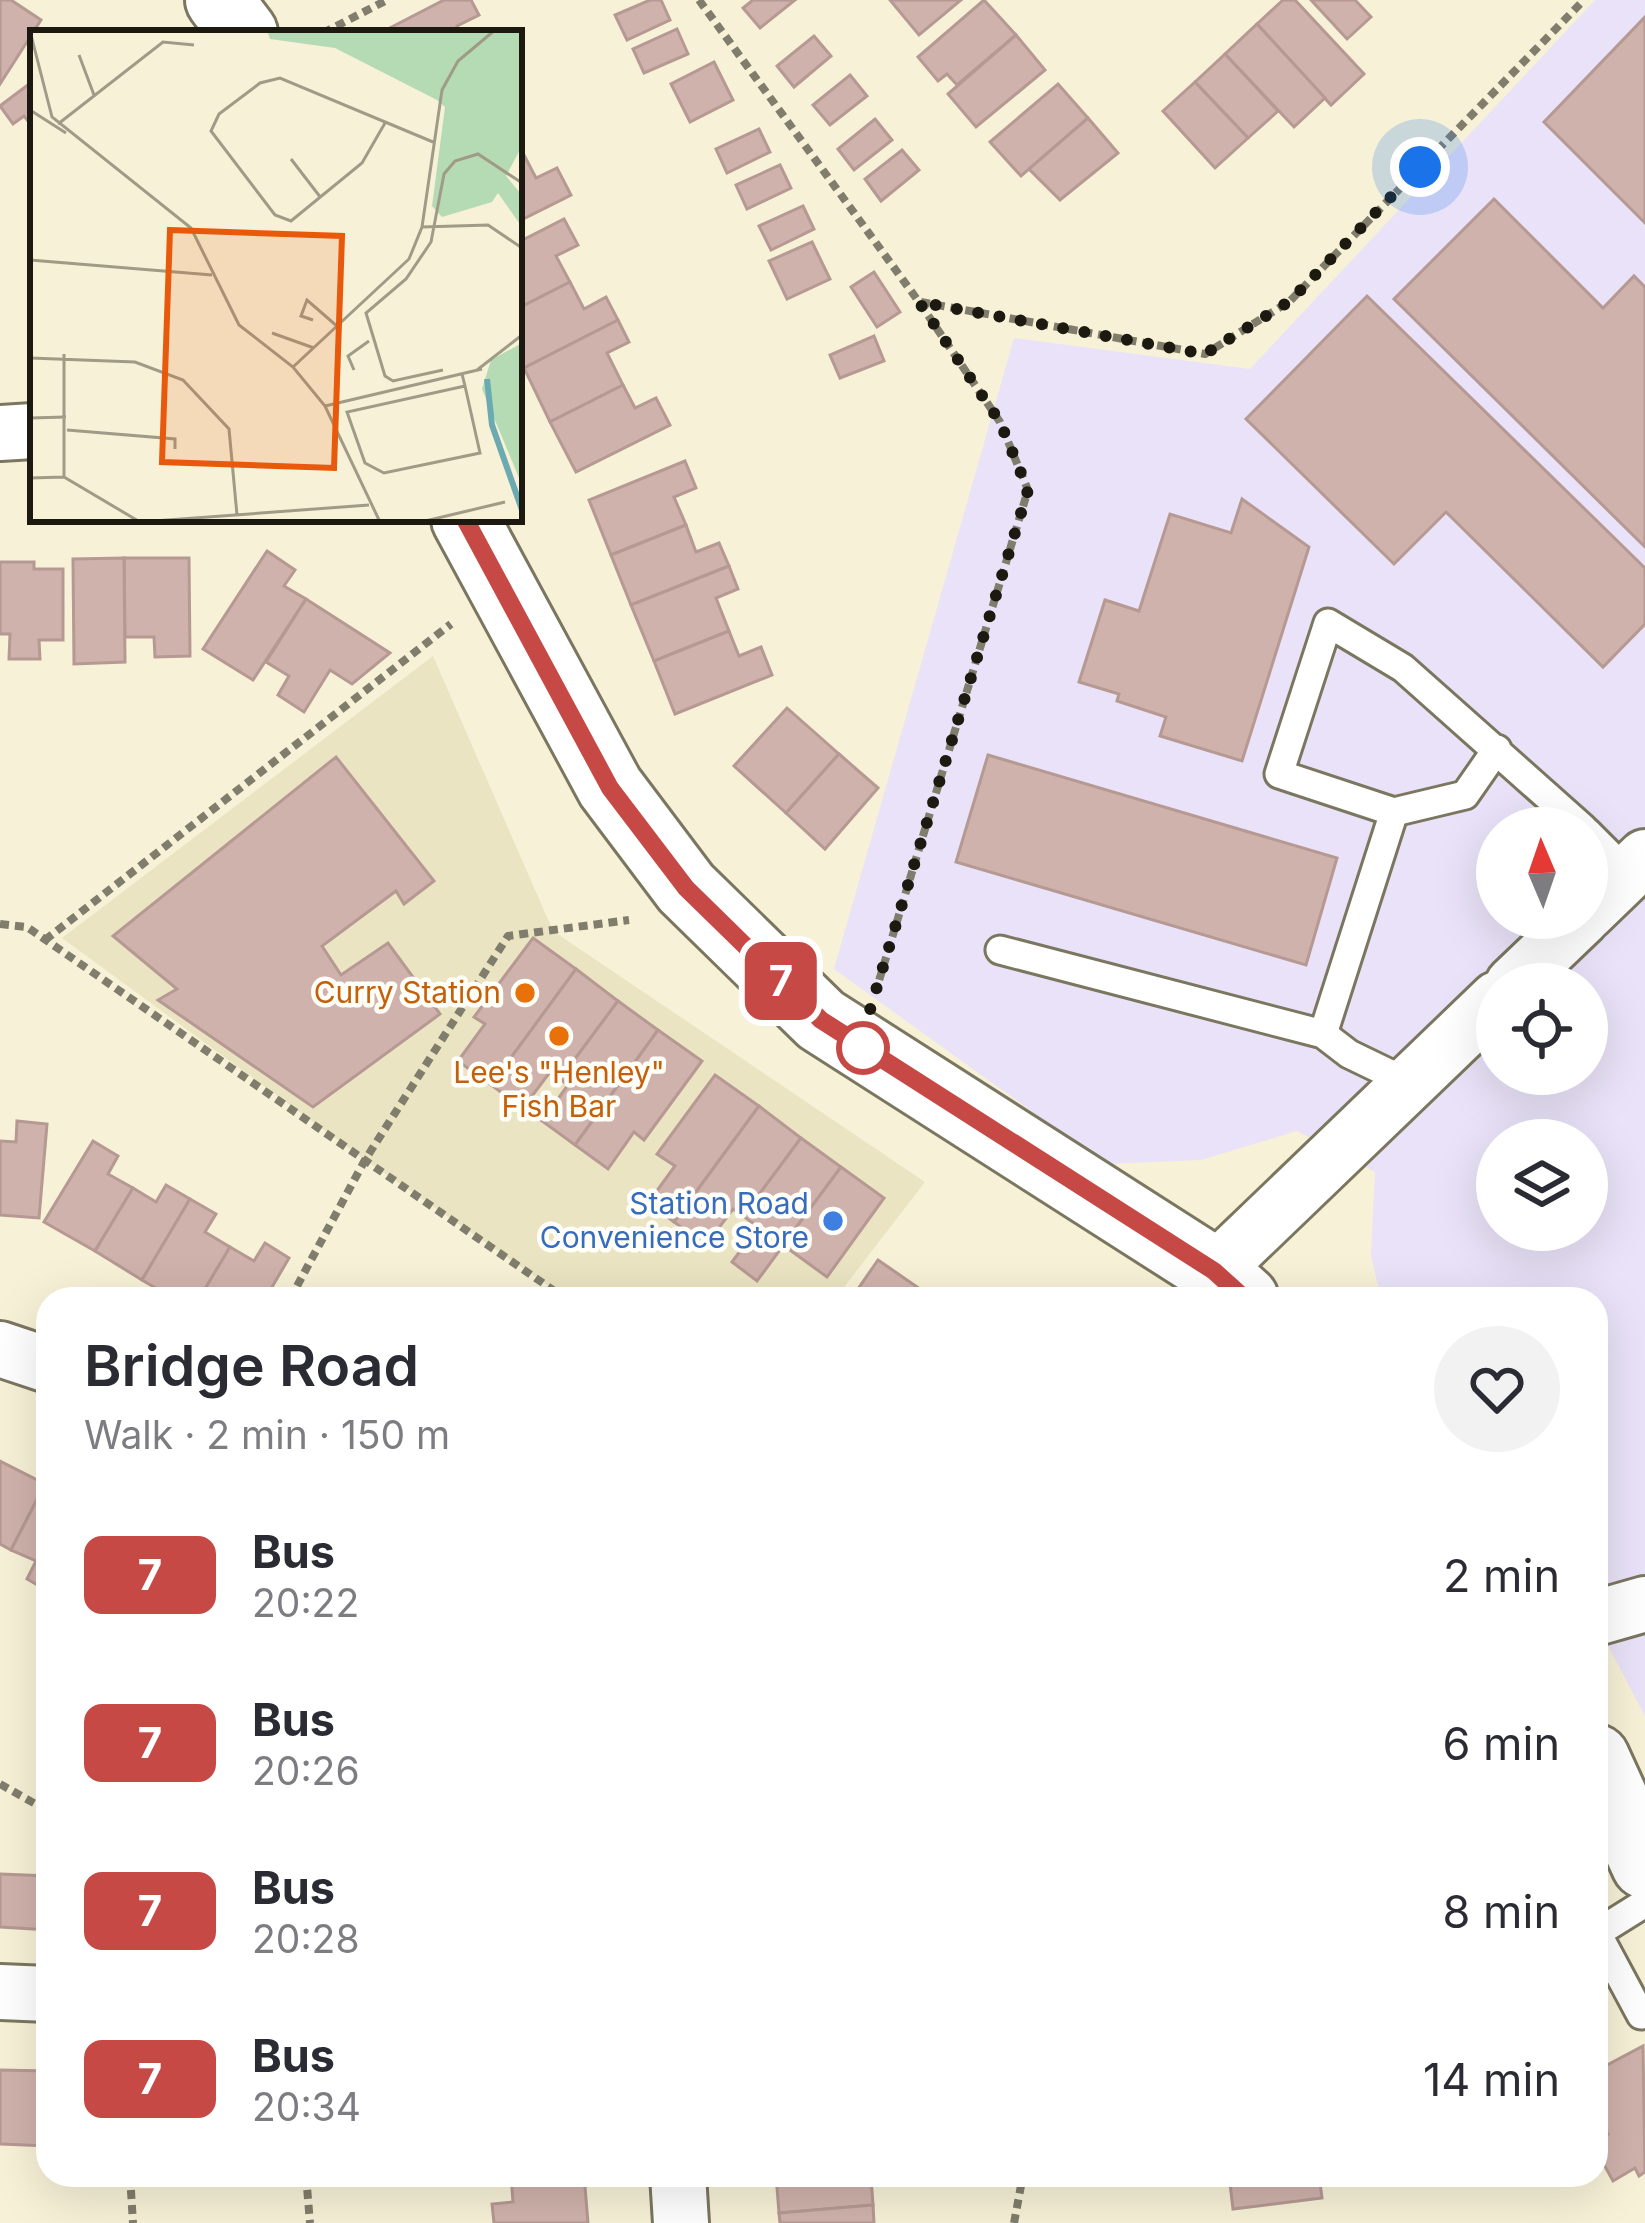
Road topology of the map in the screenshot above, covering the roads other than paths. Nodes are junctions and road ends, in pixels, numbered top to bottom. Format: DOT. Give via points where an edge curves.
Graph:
graph roads {
  1 [pos="219,0"];
  2 [pos="242,30"];
  3 [pos="30,431"];
  4 [pos="0,433"];
  5 [pos="467,522"];
  6 [pos="1497,749"];
  7 [pos="1560,807"];
  8 [pos="1394,812"];
  9 [pos="1608,846"];
  10 [pos="1636,865"];
  11 [pos="1608,892"];
  12 [pos="1559,939"];
  13 [pos="1000,950"];
  14 [pos="1535,963"];
  15 [pos="1476,1019"];
  16 [pos="1323,1034"];
  17 [pos="1409,1083"];
  18 [pos="1229,1285"];
  19 [pos="0,1348"];
  20 [pos="36,1361"];
  21 [pos="1645,1604"];
  22 [pos="1608,1615"];
  23 [pos="1608,1785"];
  24 [pos="1645,1865"];
  25 [pos="1645,1903"];
  26 [pos="1608,1926"];
  27 [pos="1608,1982"];
  28 [pos="0,1992"];
  29 [pos="36,1994"];
  30 [pos="1645,2013"];
  31 [pos="679,2187"];
  32 [pos="681,2223"];
  1 -- 2 [label="main road"];
  3 -- 4 [label="street"];
  5 -- 18 [label="main road" via="610,788 686,888 821,1020"];
  6 -- 7 [label="lane"];
  6 -- 8 [label="lane" via="1465,795"];
  6 -- 8 [label="lane" via="1402,668 1328,623 1279,775"];
  8 -- 16 [label="lane"];
  9 -- 10 [label="lane"];
  10 -- 11 [label="street"];
  12 -- 14 [label="street"];
  13 -- 16 [label="lane"];
  15 -- 17 [label="street"];
  16 -- 17 [label="lane"];
  17 -- 18 [label="street"];
  19 -- 20 [label="street"];
  21 -- 22 [label="street"];
  23 -- 24 [label="main road"];
  25 -- 26 [label="lane"];
  27 -- 30 [label="lane"];
  28 -- 29 [label="street"];
  31 -- 32 [label="street"];
}
